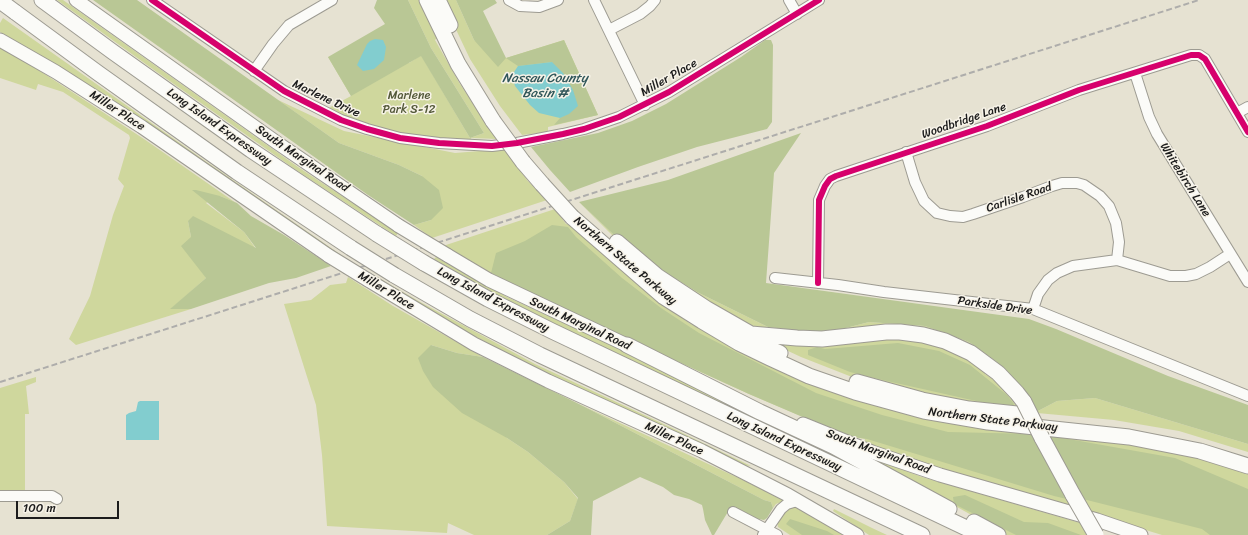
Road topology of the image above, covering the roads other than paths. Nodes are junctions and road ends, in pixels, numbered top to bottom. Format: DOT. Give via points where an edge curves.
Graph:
graph roads {
  1 [pos="42,0"];
  2 [pos="76,0"];
  3 [pos="152,0"];
  4 [pos="311,0"];
  5 [pos="332,0"];
  6 [pos="427,0"];
  7 [pos="438,0"];
  8 [pos="509,0"];
  9 [pos="558,0"];
  10 [pos="594,0"];
  11 [pos="655,0"];
  12 [pos="788,0"];
  13 [pos="819,0"];
  14 [pos="0,1"];
  15 [pos="321,7"];
  16 [pos="797,14"];
  17 [pos="609,30"];
  18 [pos="0,40"];
  19 [pos="0,45"];
  20 [pos="33,59"];
  21 [pos="254,71"];
  22 [pos="1135,73"];
  23 [pos="645,105"];
  24 [pos="1248,106"];
  25 [pos="1237,113"];
  26 [pos="498,121"];
  27 [pos="1248,132"];
  28 [pos="517,143"];
  29 [pos="906,152"];
  30 [pos="575,213"];
  31 [pos="1230,254"];
  32 [pos="1117,260"];
  33 [pos="775,278"];
  34 [pos="1248,282"];
  35 [pos="818,283"];
  36 [pos="1033,309"];
  37 [pos="749,333"];
  38 [pos="627,345"];
  39 [pos="1248,396"];
  40 [pos="1248,455"];
  41 [pos="1248,466"];
  42 [pos="815,485"];
  43 [pos="0,496"];
  44 [pos="797,500"];
  45 [pos="0,501"];
  46 [pos="733,512"];
  47 [pos="765,532"];
  48 [pos="777,535"];
  49 [pos="857,535"];
  50 [pos="901,535"];
  51 [pos="922,535"];
  52 [pos="981,535"];
  53 [pos="998,535"];
  54 [pos="1096,535"];
  55 [pos="1141,535"];
  1 -- 52 [label="highway, Long Island Expressway, bridge" via="251,150 424,263 552,331"];
  2 -- 38 [label="main road, South Marginal Road, bridge" via="398,226 489,280"];
  3 -- 21 [label="street, Marlene Drive"];
  4 -- 15 [label="street"];
  5 -- 15 [label="street"];
  6 -- 26 [label="highway, Northern State Parkway" via="458,64"];
  7 -- 26 [label="highway, Northern State Parkway"];
  8 -- 9 [label="street" via="520,6 539,7"];
  10 -- 17 [label="street"];
  11 -- 17 [label="street" via="640,14"];
  12 -- 16 [label="street"];
  13 -- 16 [label="street, Miller Place"];
  14 -- 42 [label="highway, bridge" via="237,172 394,275 470,319 540,355"];
  15 -- 21 [label="street" via="281,33"];
  16 -- 23 [label="street, Miller Place"];
  17 -- 23 [label="street"];
  18 -- 20 [label="main road, Miller Place"];
  19 -- 20 [label="street"];
  20 -- 44 [label="main road, Miller Place, bridge" via="142,127 329,256 474,344 517,367 702,452"];
  21 -- 28 [label="street, Marlene Drive" via="305,102 341,120 367,129 400,138 439,143 492,146"];
  22 -- 25 [label="street, Woodbridge Lane" via="1191,55 1199,55 1205,59"];
  22 -- 29 [label="street, Woodbridge Lane" via="1079,90 987,126"];
  22 -- 31 [label="street, Whitebirch Lane" via="1157,134"];
  23 -- 28 [label="street, Miller Place" via="584,129"];
  24 -- 25 [label="street"];
  25 -- 27 [label="street"];
  26 -- 30 [label="highway, Northern State Parkway, bridge" via="527,159"];
  29 -- 32 [label="street, Carlisle Road" via="924,201 937,213 950,216 963,217 1062,183 1084,185 1109,206 1116,223 1119,242"];
  29 -- 35 [label="street, Woodbridge Lane" via="836,176 825,186 818,208"];
  30 -- 37 [label="highway, Northern State Parkway" via="657,276"];
  30 -- 41 [label="highway, Northern State Parkway" via="664,297 739,343 809,376 924,411 988,422 1129,436 1200,451"];
  31 -- 32 [label="street" via="1196,274 1178,277"];
  31 -- 34 [label="street, Whitebirch Lane"];
  32 -- 36 [label="street" via="1073,266 1057,273 1040,290"];
  33 -- 35 [label="street, Parkside Drive"];
  35 -- 36 [label="street, Parkside Drive"];
  36 -- 39 [label="street, Parkside Drive"];
  37 -- 40 [label="highway, Northern State Parkway" via="771,349 826,372 922,400 970,409 1138,428 1184,437"];
  37 -- 54 [label="highway, bridge" via="822,339 886,332 923,335 945,341 971,353 998,373 1024,402"];
  38 -- 53 [label="highway" via="833,446"];
  38 -- 55 [label="main road, South Marginal Road" via="811,428 872,452"];
  42 -- 50 [label="highway"];
  42 -- 51 [label="highway"];
  43 -- 45 [label="street" via="52,496 57,499 52,502"];
  44 -- 47 [label="street" via="781,509"];
  44 -- 49 [label="main road, Miller Place"];
  46 -- 47 [label="street"];
  47 -- 48 [label="street"];
}
